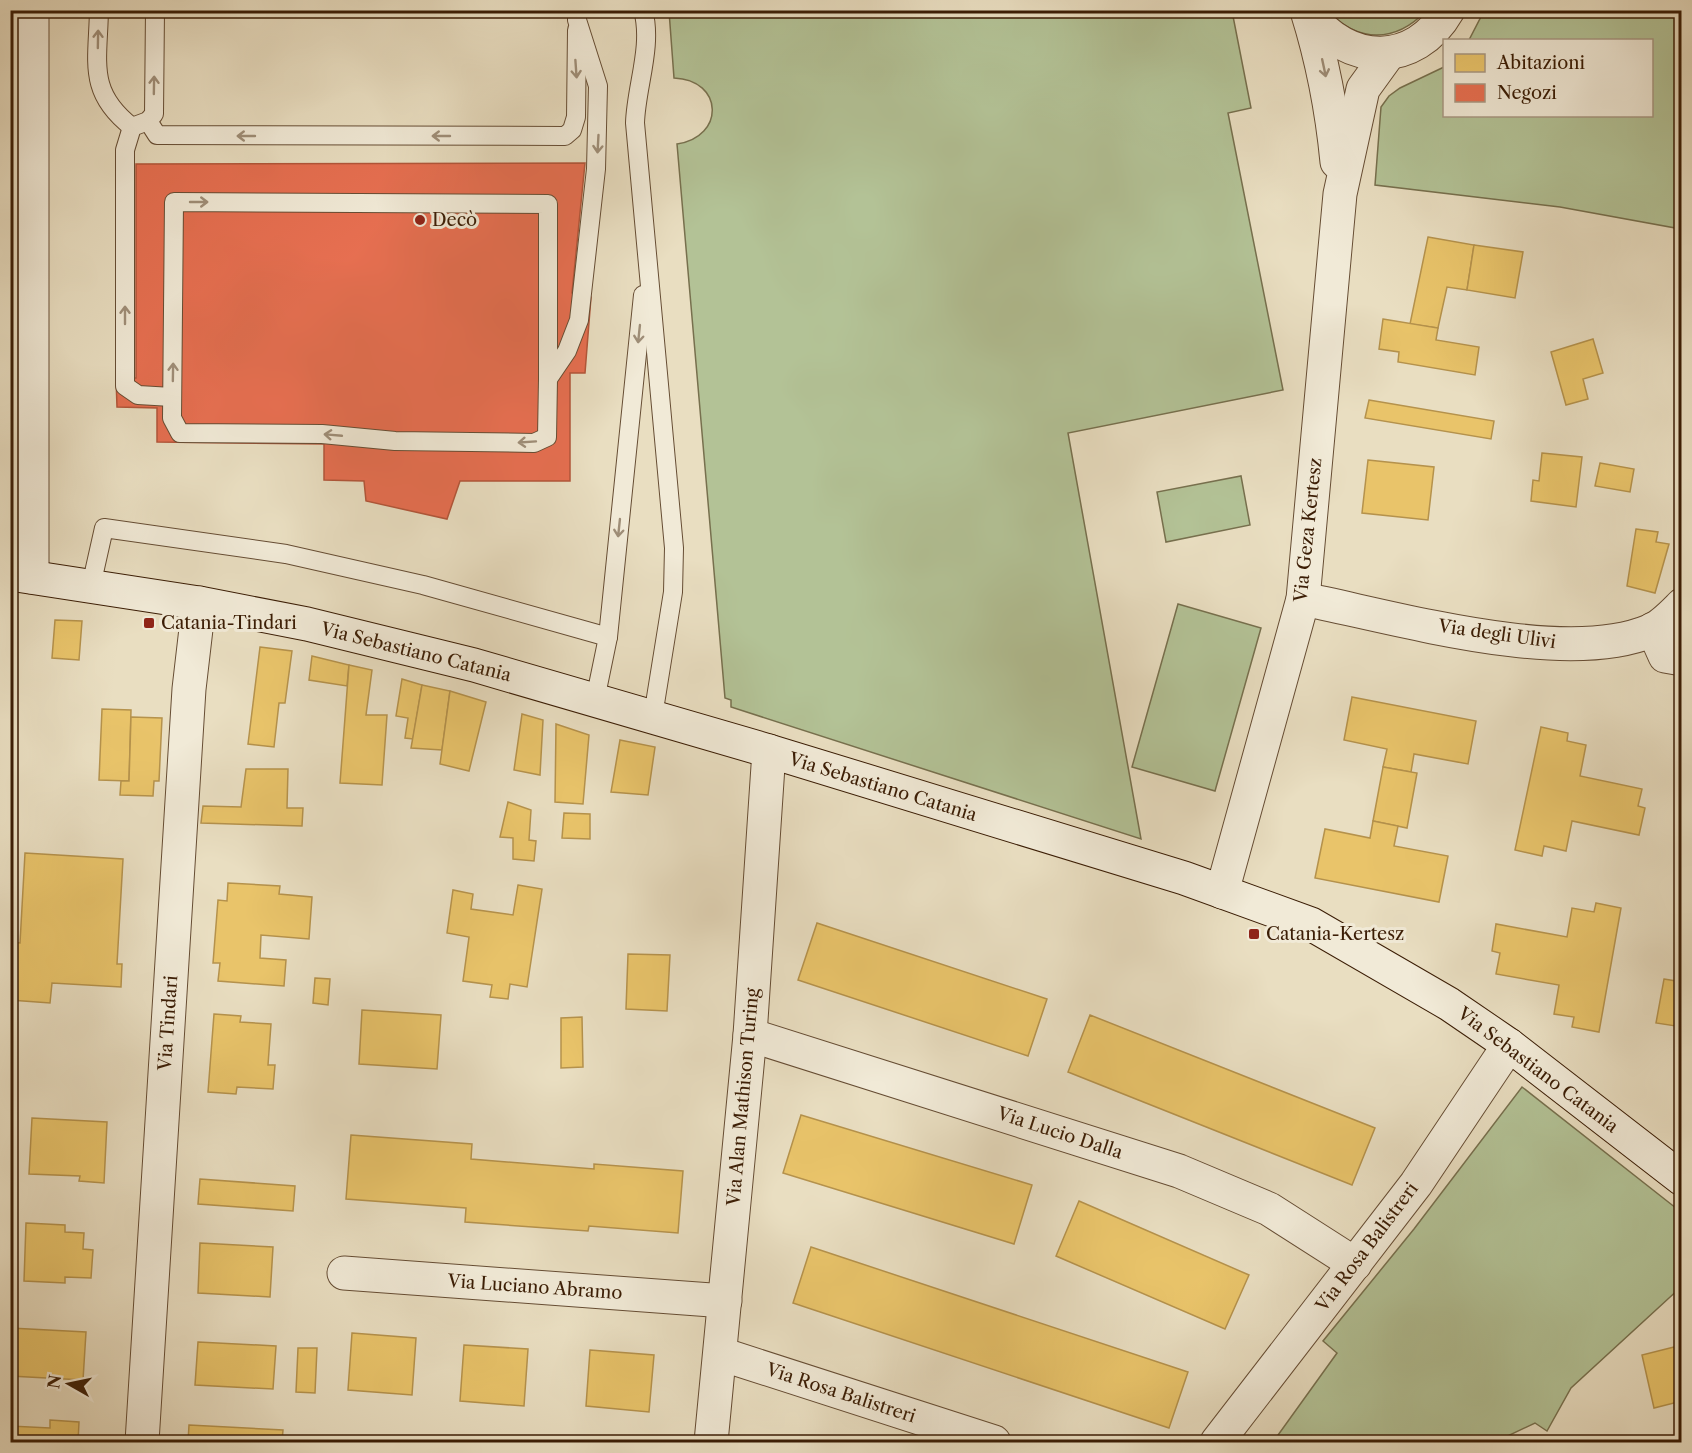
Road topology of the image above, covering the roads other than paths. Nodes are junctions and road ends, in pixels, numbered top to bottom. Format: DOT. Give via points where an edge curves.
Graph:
graph roads {
  1 [pos="32,10"];
  2 [pos="99,10"];
  3 [pos="155,10"];
  4 [pos="643,10"];
  5 [pos="1448,10"];
  6 [pos="1307,11"];
  7 [pos="578,15"];
  8 [pos="1389,53"];
  9 [pos="140,124"];
  10 [pos="1340,194"];
  11 [pos="647,255"];
  12 [pos="548,379"];
  13 [pos="172,398"];
  14 [pos="21,575"];
  15 [pos="92,586"];
  16 [pos="1303,598"];
  17 [pos="199,603"];
  18 [pos="1682,605"];
  19 [pos="1653,630"];
  20 [pos="608,637"];
  21 [pos="1682,659"];
  22 [pos="595,700"];
  23 [pos="653,717"];
  24 [pos="769,751"];
  25 [pos="1222,892"];
  26 [pos="750,1035"];
  27 [pos="1509,1045"];
  28 [pos="1682,1179"];
  29 [pos="1355,1264"];
  30 [pos="345,1273"];
  31 [pos="725,1301"];
  32 [pos="721,1354"];
  33 [pos="142,1443"];
  34 [pos="711,1443"];
  35 [pos="994,1443"];
  36 [pos="1217,1443"];
  1 -- 14 [label="street"];
  9 -- 2 [label="lane, one-way" via="111,108 100,89"];
  9 -- 3 [label="lane, one-way" via="154,114"];
  4 -- 11 [label="lane" via="647,28 635,123"];
  5 -- 8 [label="street" via="1427,37"];
  6 -- 8 [label="street" via="1326,34 1351,49"];
  6 -- 10 [label="street, one-way" via="1322,57 1332,110"];
  7 -- 9 [label="lane, one-way" via="576,117 572,130 565,136 157,135"];
  7 -- 12 [label="lane, one-way" via="598,86 596,170 579,320 567,351"];
  8 -- 10 [label="street" via="1363,89"];
  13 -- 9 [label="lane, one-way" via="138,395 125,386 125,150"];
  10 -- 16 [label="street, Via Geza Kertesz"];
  11 -- 20 [label="lane, one-way"];
  11 -- 23 [label="lane" via="674,548 673,592"];
  12 -- 13 [label="lane, one-way" via="547,437 534,443 395,441 322,434 180,434 172,418"];
  13 -- 12 [label="lane, one-way" via="174,202 548,204"];
  14 -- 15 [label="street, Via Sebastiano Catania"];
  15 -- 17 [label="street, Via Sebastiano Catania"];
  15 -- 20 [label="lane" via="104,528 286,554 423,585"];
  16 -- 19 [label="street, Via degli Ulivi" via="1487,636 1533,641 1611,642"];
  16 -- 25 [label="street, Via Geza Kertesz"];
  17 -- 22 [label="street, Via Sebastiano Catania" via="377,640"];
  17 -- 33 [label="street, Via Tindari" via="189,690"];
  18 -- 19 [label="street, Via degli Ulivi"];
  19 -- 21 [label="street" via="1665,656"];
  20 -- 22 [label="lane"];
  22 -- 23 [label="street, Via Sebastiano Catania"];
  23 -- 24 [label="street, Via Sebastiano Catania"];
  24 -- 25 [label="street, Via Sebastiano Catania"];
  24 -- 26 [label="street, Via Alan Mathison Turing"];
  25 -- 27 [label="street, Via Sebastiano Catania" via="1311,924 1449,1004"];
  26 -- 29 [label="street, Via Lucio Dalla" via="1179,1170 1269,1209"];
  26 -- 31 [label="street, Via Alan Mathison Turing"];
  27 -- 28 [label="street, Via Sebastiano Catania"];
  27 -- 29 [label="street, Via Rosa Balistreri" via="1416,1184"];
  29 -- 36 [label="street, Via Rosa Balistreri"];
  30 -- 31 [label="street, Via Luciano Abramo"];
  31 -- 32 [label="street, Via Alan Mathison Turing"];
  32 -- 34 [label="street, Via Alan Mathison Turing"];
  32 -- 35 [label="street, Via Rosa Balistreri"];
}
